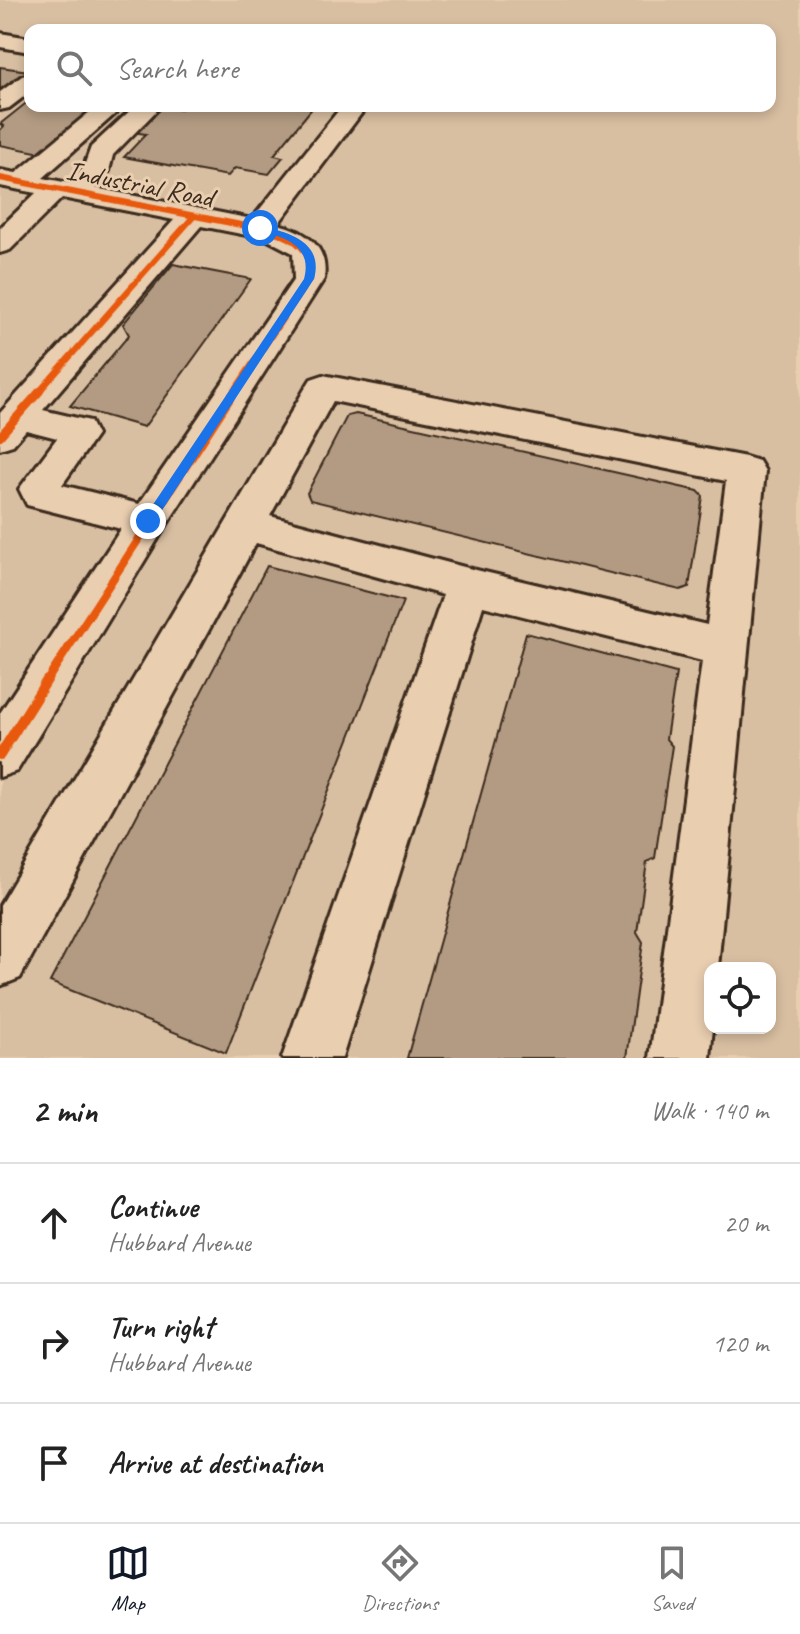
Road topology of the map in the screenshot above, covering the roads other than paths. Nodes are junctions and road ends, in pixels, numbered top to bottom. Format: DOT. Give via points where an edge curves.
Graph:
graph roads {
  1 [pos="0,40"];
  2 [pos="24,44"];
  3 [pos="24,85"];
  4 [pos="0,103"];
  5 [pos="104,112"];
  6 [pos="143,112"];
  7 [pos="351,112"];
  8 [pos="11,180"];
  9 [pos="66,191"];
  10 [pos="194,216"];
  11 [pos="266,230"];
  12 [pos="0,244"];
  13 [pos="9,426"];
  14 [pos="148,521"];
  15 [pos="245,525"];
  16 [pos="468,585"];
  17 [pos="726,648"];
  18 [pos="0,755"];
  19 [pos="0,958"];
  20 [pos="312,1058"];
  21 [pos="680,1058"];
  1 -- 2 [label="street"];
  3 -- 4 [label="street"];
  5 -- 8 [label="street"];
  6 -- 9 [label="street" via="100,153 96,171"];
  7 -- 11 [label="street"];
  8 -- 9 [label="street, Industrial Road"];
  9 -- 10 [label="street, Industrial Road"];
  9 -- 12 [label="street"];
  10 -- 11 [label="street, Industrial Road"];
  10 -- 13 [label="street"];
  11 -- 14 [label="street, Industrial Road" via="298,241 310,254 309,279"];
  13 -- 14 [label="street" via="77,430 79,435 38,489 41,495"];
  14 -- 18 [label="street"];
  15 -- 16 [label="street"];
  15 -- 17 [label="street" via="323,387 746,471"];
  15 -- 19 [label="street"];
  16 -- 17 [label="street"];
  16 -- 20 [label="street"];
  17 -- 21 [label="street"];
}
